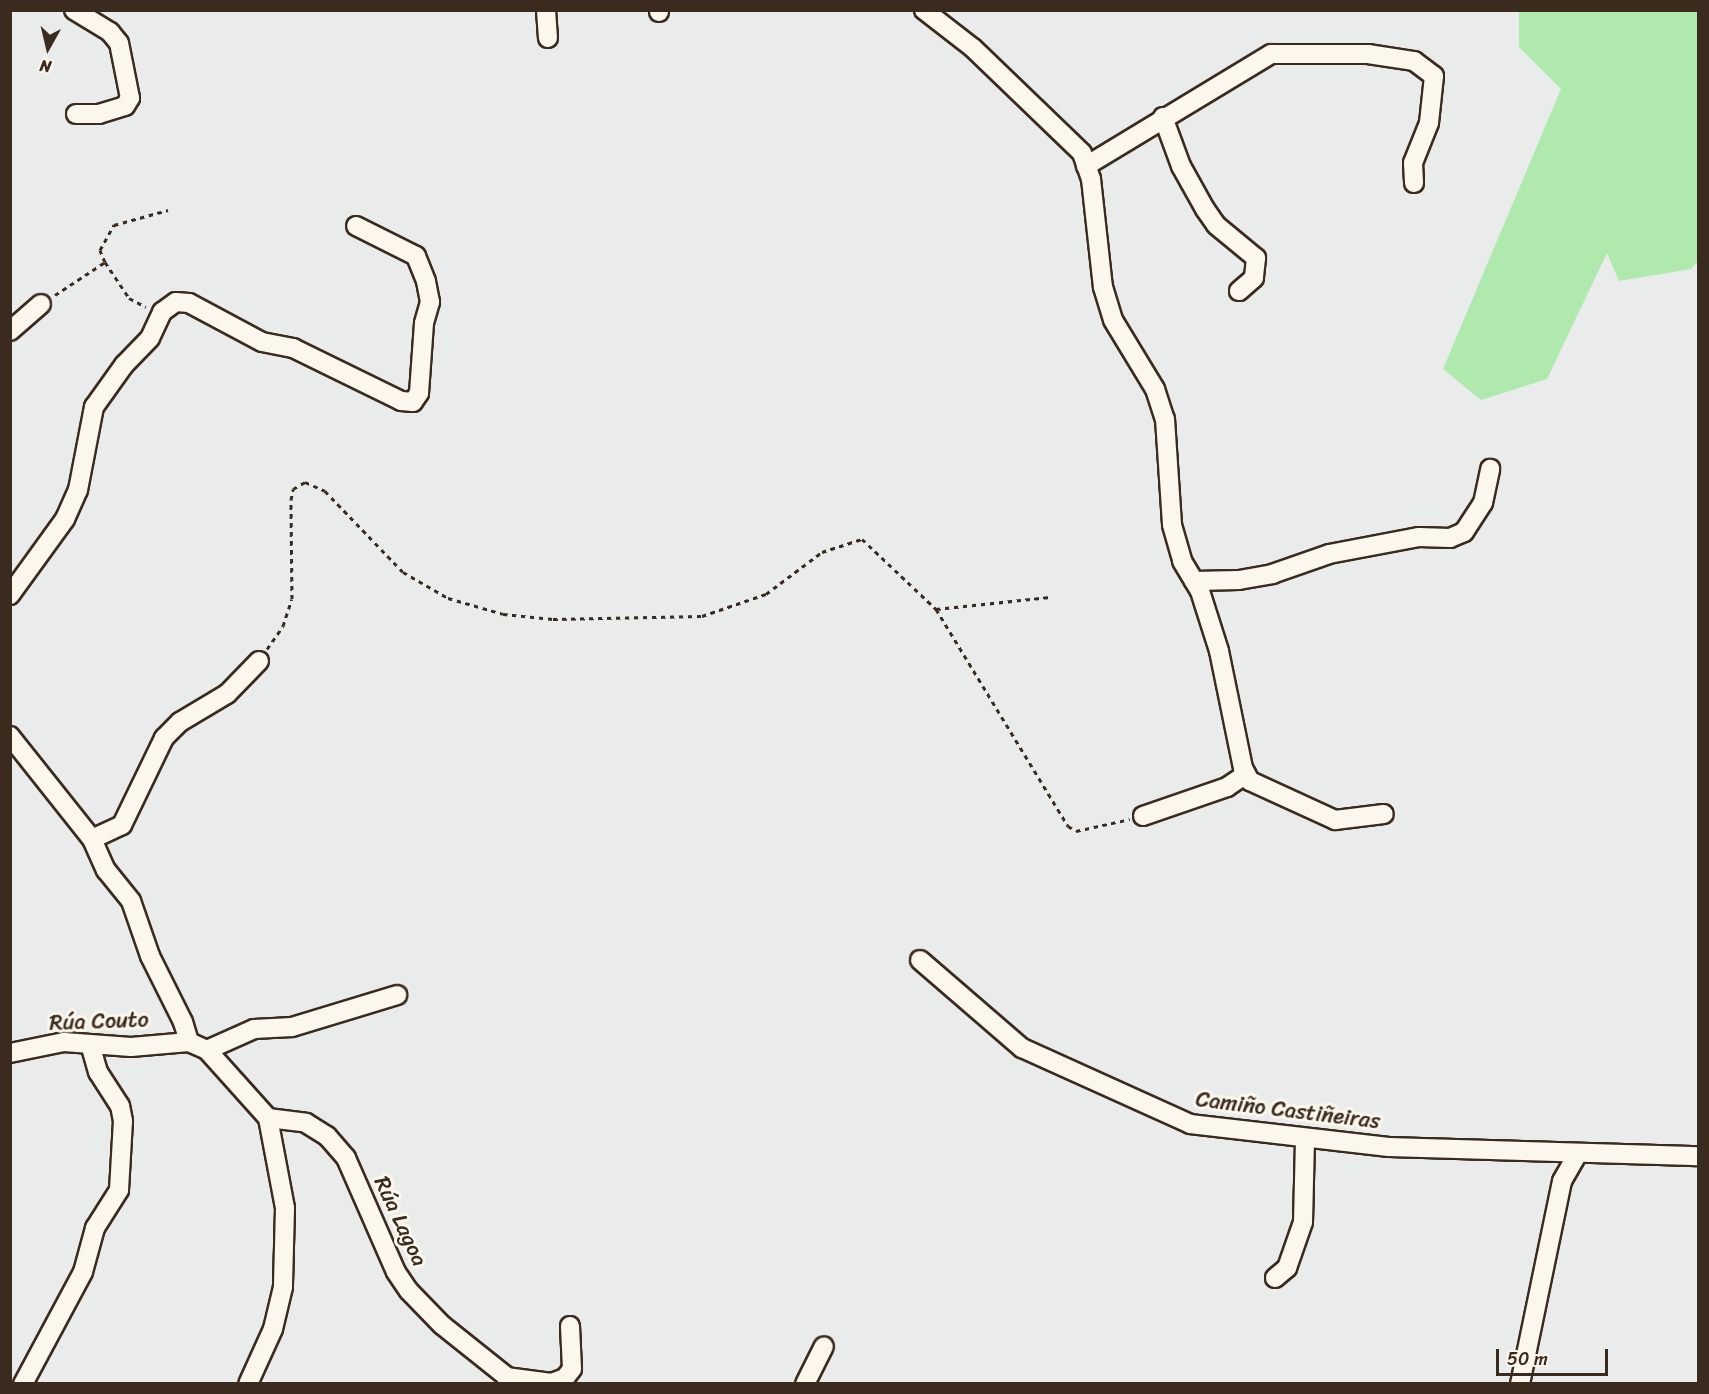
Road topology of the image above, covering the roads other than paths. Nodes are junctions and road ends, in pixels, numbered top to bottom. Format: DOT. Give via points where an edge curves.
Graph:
graph roads {
  1 [pos="74,10"];
  2 [pos="546,10"];
  3 [pos="924,10"];
  4 [pos="548,38"];
  5 [pos="76,114"];
  6 [pos="1163,117"];
  7 [pos="1086,166"];
  8 [pos="1414,183"];
  9 [pos="356,226"];
  10 [pos="1239,291"];
  11 [pos="41,304"];
  12 [pos="10,331"];
  13 [pos="1490,470"];
  14 [pos="1194,581"];
  15 [pos="10,595"];
  16 [pos="259,661"];
  17 [pos="10,736"];
  18 [pos="1246,774"];
  19 [pos="1384,814"];
  20 [pos="1143,816"];
  21 [pos="92,839"];
  22 [pos="920,960"];
  23 [pos="397,995"];
  24 [pos="189,1042"];
  25 [pos="90,1044"];
  26 [pos="207,1050"];
  27 [pos="10,1053"];
  28 [pos="268,1118"];
  29 [pos="1305,1138"];
  30 [pos="1578,1153"];
  31 [pos="1698,1156"];
  32 [pos="1275,1278"];
  33 [pos="570,1326"];
  34 [pos="824,1346"];
  35 [pos="511,1380"];
  36 [pos="23,1383"];
  37 [pos="248,1383"];
  38 [pos="805,1383"];
  39 [pos="1520,1383"];
  1 -- 5 [label="street" via="110,32 119,43 130,99 125,106 99,114"];
  2 -- 4 [label="street"];
  3 -- 7 [label="street" via="973,48 1082,153"];
  6 -- 7 [label="street"];
  6 -- 8 [label="street" via="1271,54 1368,54 1414,61 1434,76 1436,90 1429,123 1413,163"];
  6 -- 10 [label="street" via="1181,166 1205,209 1216,225 1256,258 1254,278"];
  7 -- 14 [label="street" via="1091,179 1103,287 1113,320 1155,389 1165,419 1172,525 1182,561"];
  9 -- 15 [label="street" via="416,256 426,281 430,302 424,323 419,393 413,402 401,401 293,348 262,342 189,303 176,302 159,317 150,338 124,365 94,407 78,490 65,519"];
  11 -- 12 [label="street"];
  13 -- 14 [label="street" via="1483,503 1464,532 1450,538 1419,537 1329,554 1239,580"];
  14 -- 18 [label="street" via="1219,651"];
  16 -- 21 [label="street" via="227,694 180,722 164,738 122,825"];
  17 -- 21 [label="street"];
  18 -- 19 [label="street" via="1250,782 1266,791 1335,820"];
  18 -- 20 [label="street" via="1227,787"];
  21 -- 24 [label="street" via="106,870 131,901 150,956"];
  22 -- 29 [label="street, Camiño Castiñeiras" via="1022,1048 1190,1124"];
  23 -- 26 [label="street" via="292,1027 254,1029"];
  24 -- 25 [label="street, Rúa Couto" via="132,1047"];
  24 -- 26 [label="street"];
  25 -- 27 [label="street, Rúa Couto" via="64,1042"];
  25 -- 36 [label="street" via="98,1072 120,1106 123,1121 119,1190 94,1228 83,1272"];
  26 -- 28 [label="street"];
  28 -- 35 [label="street, Rúa Lagoa" via="306,1123 327,1136 346,1158 396,1272 409,1291 442,1325"];
  28 -- 37 [label="street" via="285,1208 283,1287 273,1329"];
  29 -- 30 [label="street, Camiño Castiñeiras" via="1389,1147"];
  29 -- 32 [label="street" via="1303,1222 1287,1268"];
  30 -- 31 [label="street, Camiño Castiñeiras"];
  30 -- 39 [label="street" via="1562,1181"];
  33 -- 35 [label="street" via="572,1369 566,1378 552,1383"];
  34 -- 38 [label="street"];
}
